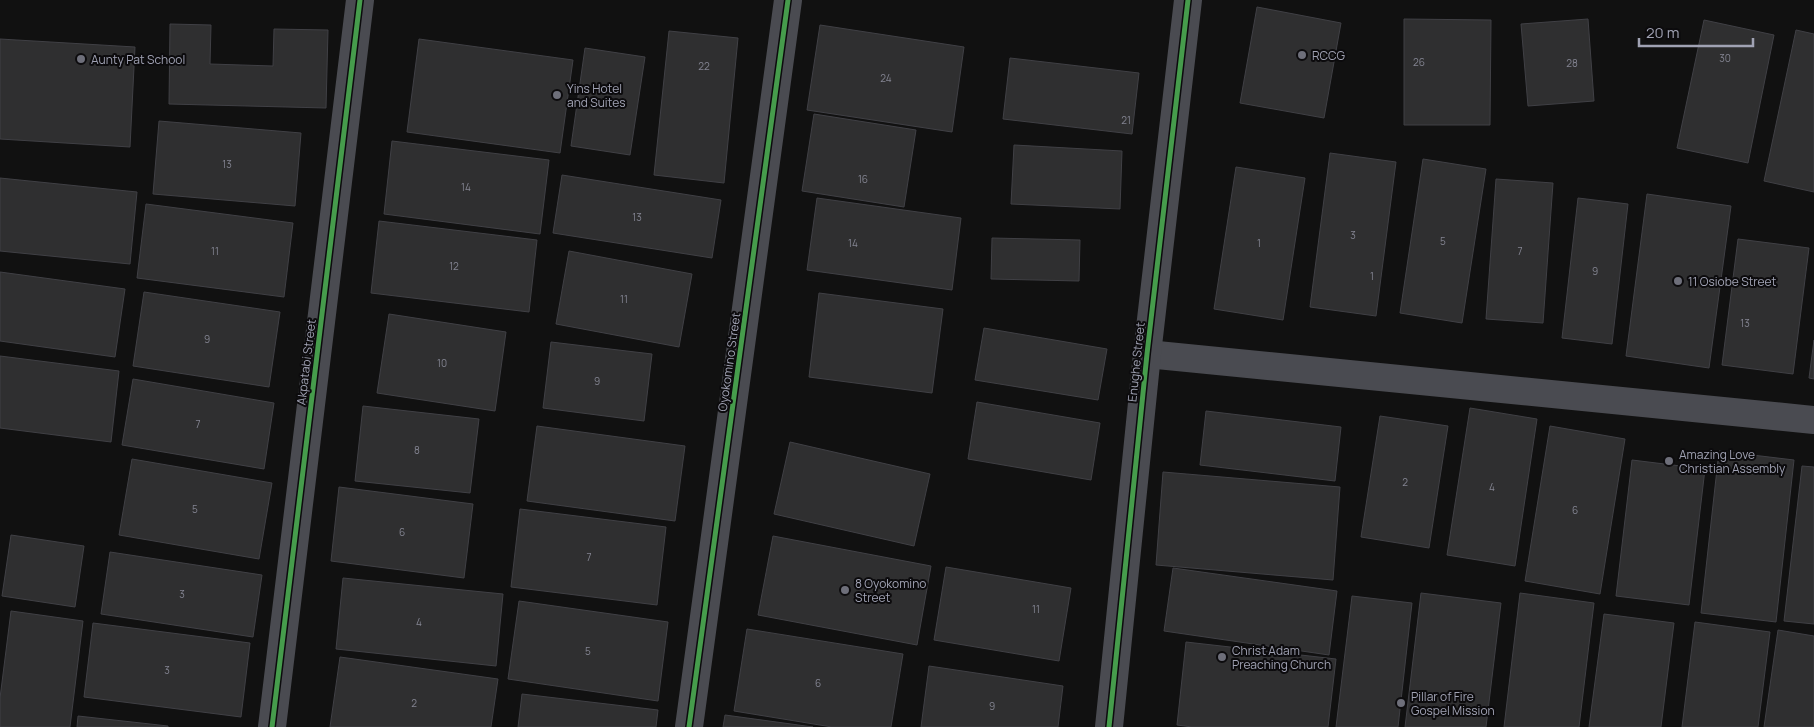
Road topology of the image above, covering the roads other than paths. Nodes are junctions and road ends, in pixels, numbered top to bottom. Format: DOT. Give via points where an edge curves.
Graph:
graph roads {
  1 [pos="360,0"];
  2 [pos="788,0"];
  3 [pos="1188,0"];
  4 [pos="1147,354"];
  5 [pos="1814,420"];
  6 [pos="272,727"];
  7 [pos="689,727"];
  8 [pos="1109,727"];
  1 -- 6 [label="street, Akpatabi Street"];
  2 -- 7 [label="street, Oyokomino Street"];
  3 -- 4 [label="street, Enughe Street"];
  4 -- 5 [label="street"];
  4 -- 8 [label="street, Enughe Street"];
}
